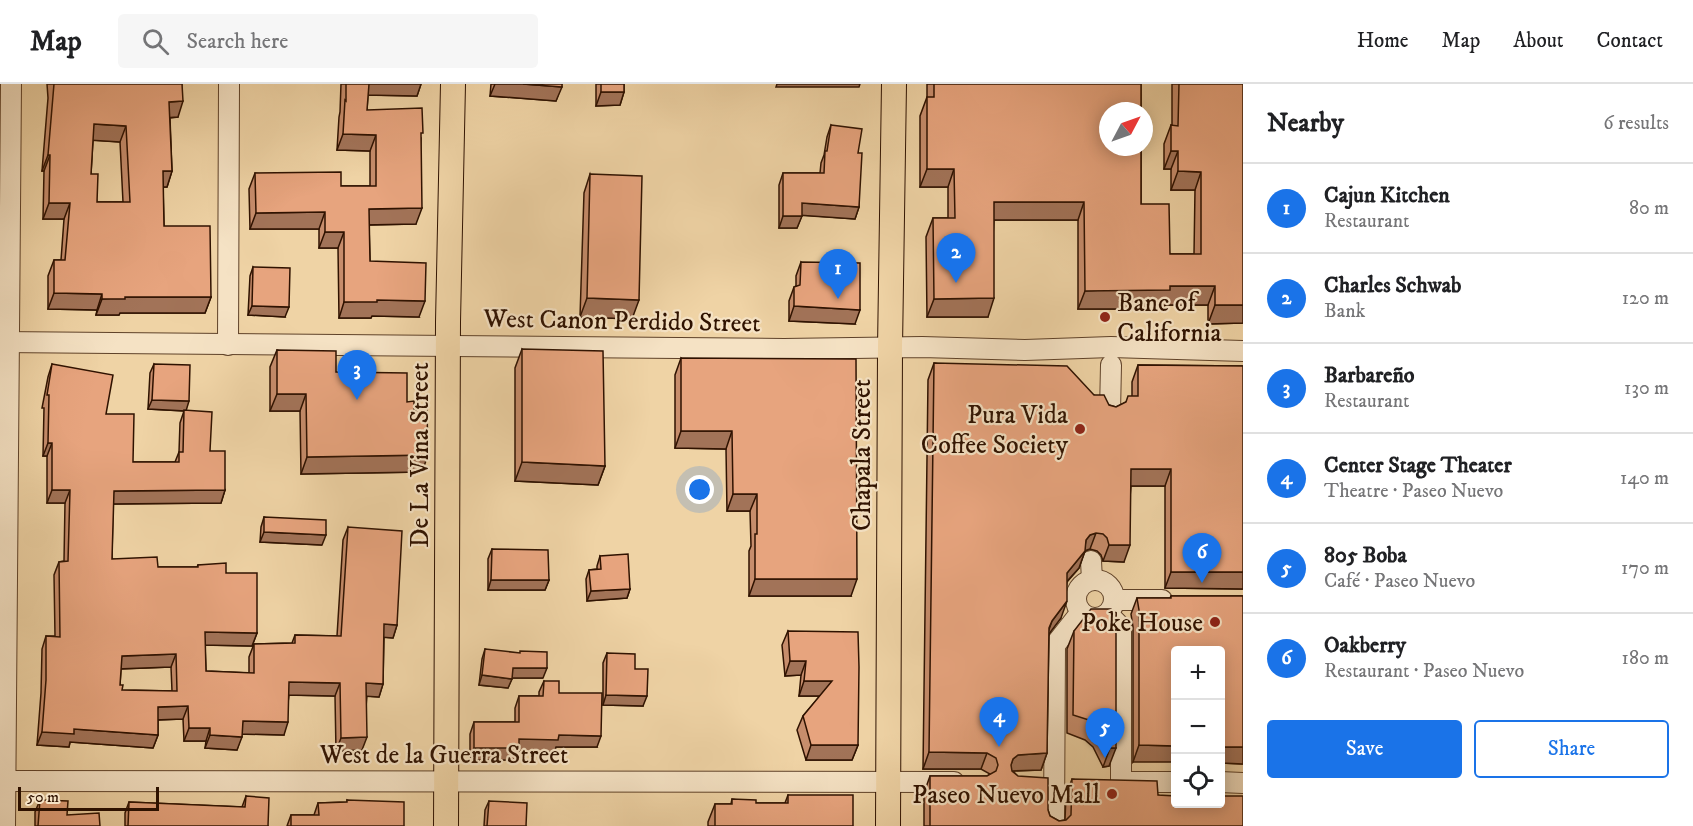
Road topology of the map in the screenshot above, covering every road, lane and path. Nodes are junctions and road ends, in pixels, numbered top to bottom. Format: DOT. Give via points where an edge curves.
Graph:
graph roads {
  1 [pos="11,84"];
  2 [pos="229,84"];
  3 [pos="453,84"];
  4 [pos="894,84"];
  5 [pos="4,342"];
  6 [pos="448,344"];
  7 [pos="228,345"];
  8 [pos="890,348"];
  9 [pos="1243,351"];
  10 [pos="1112,365"];
  11 [pos="1110,412"];
  12 [pos="1184,600"];
  13 [pos="1111,607"];
  14 [pos="1080,612"];
  15 [pos="3,781"];
  16 [pos="447,781"];
  17 [pos="888,781"];
  18 [pos="976,782"];
  19 [pos="1045,782"];
  20 [pos="1077,782"];
  21 [pos="1099,782"];
  22 [pos="1121,782"];
  23 [pos="1171,782"];
  24 [pos="1225,782"];
  25 [pos="1243,783"];
  26 [pos="5,826"];
  27 [pos="446,826"];
  28 [pos="888,826"];
  29 [pos="1054,826"];
  1 -- 5 [label="street"];
  2 -- 7 [label="street"];
  3 -- 6 [label="main road, De La Vina Street"];
  4 -- 8 [label="main road, Chapala Street"];
  5 -- 7 [label="street, West Canon Perdido Street"];
  5 -- 15 [label="street"];
  6 -- 7 [label="street, West Canon Perdido Street"];
  6 -- 8 [label="street, West Canon Perdido Street"];
  6 -- 16 [label="main road, De La Vina Street"];
  8 -- 9 [label="street, West Canon Perdido Street"];
  8 -- 17 [label="main road, Chapala Street"];
  10 -- 11 [label="street"];
  12 -- 13 [label="street"];
  13 -- 14 [label="street" via="1099,618"];
  13 -- 14 [label="street" via="1115,595 1091,570 1077,592"];
  13 -- 22 [label="street" via="1121,627"];
  14 -- 19 [label="street" via="1055,645"];
  15 -- 16 [label="street, West de la Guerra Street"];
  15 -- 26 [label="street"];
  16 -- 17 [label="street, West de la Guerra Street"];
  16 -- 27 [label="main road, De La Vina Street"];
  17 -- 18 [label="street, West de la Guerra Street"];
  17 -- 28 [label="main road, Chapala Street"];
  19 -- 20 [label="street"];
  19 -- 29 [label="street"];
  21 -- 22 [label="street"];
  22 -- 23 [label="street"];
  24 -- 25 [label="street"];
}
